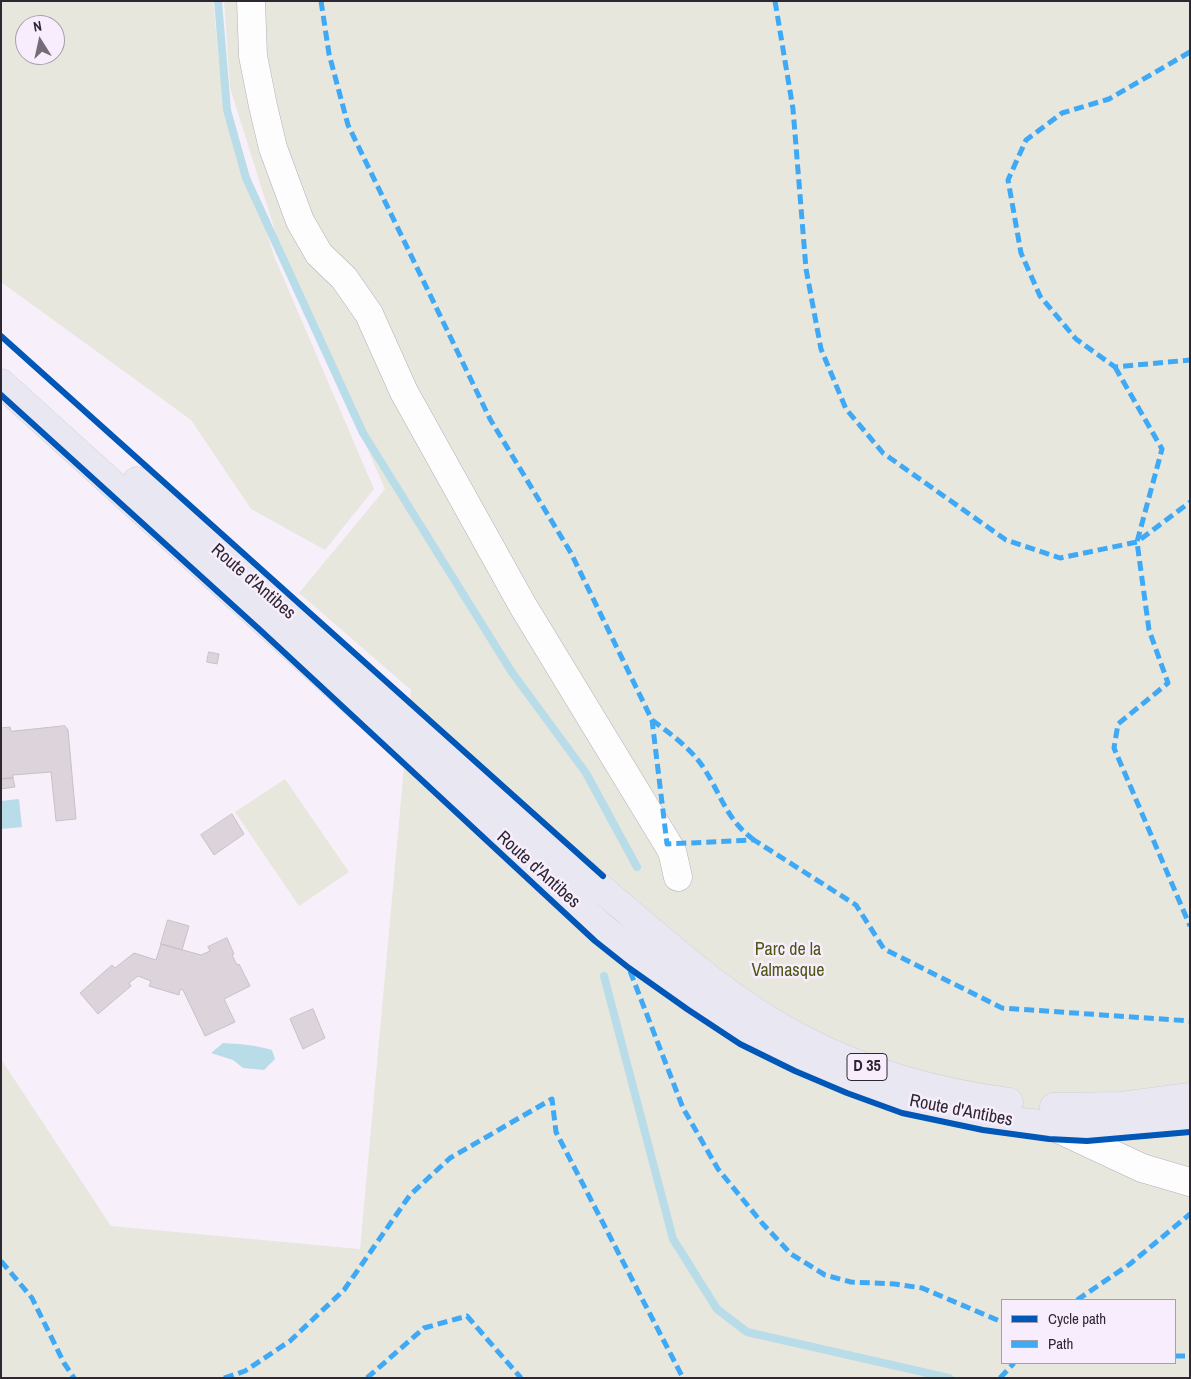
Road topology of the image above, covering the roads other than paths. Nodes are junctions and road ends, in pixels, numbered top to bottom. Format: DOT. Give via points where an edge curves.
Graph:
graph roads {
  1 [pos="251,1"];
  2 [pos="1,361"];
  3 [pos="1,383"];
  4 [pos="678,877"];
  5 [pos="1190,1097"];
  6 [pos="1190,1120"];
  7 [pos="1050,1125"];
  8 [pos="1190,1182"];
  1 -- 4 [label="lane" via="253,56 263,106 273,148 300,221 319,254 344,278 369,314 404,392 523,606 672,851"];
  2 -- 5 [label="main road, Route d'Antibes / D 35" via="596,884 700,972 755,1012 807,1042 857,1063 905,1080 986,1099 1049,1107 1121,1106"];
  3 -- 7 [label="main road, Route d'Antibes / D 35" via="577,905 692,999 744,1032 798,1059 903,1100 983,1118"];
  6 -- 7 [label="main road, Route d'Antibes / D 35" via="1123,1126"];
  7 -- 8 [label="lane" via="1142,1168"];
}
